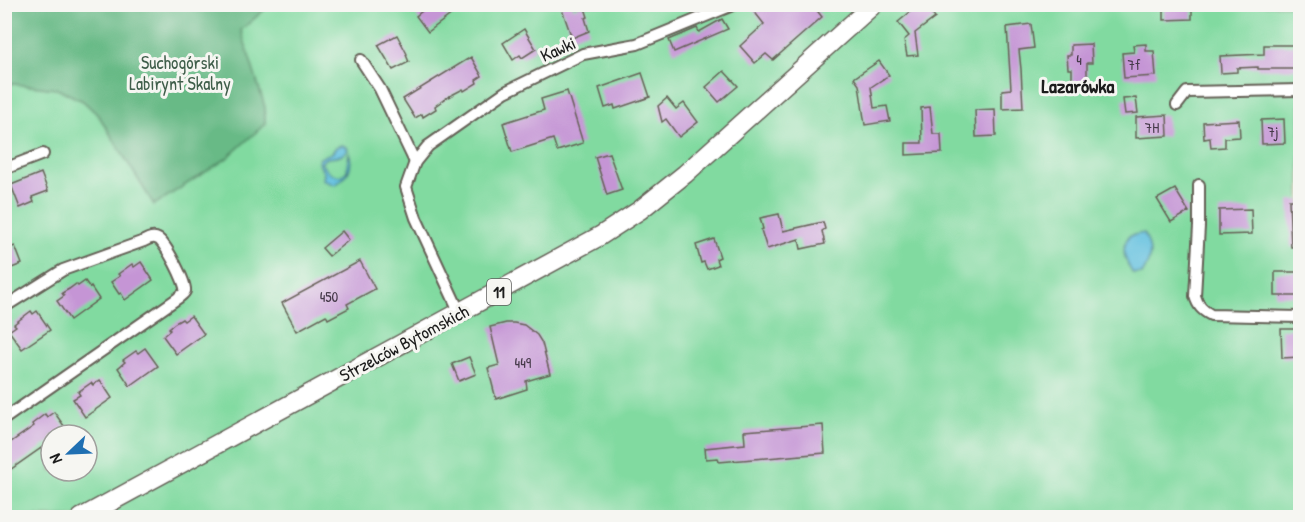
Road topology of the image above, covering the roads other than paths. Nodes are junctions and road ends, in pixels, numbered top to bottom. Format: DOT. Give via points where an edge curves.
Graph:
graph roads {
  1 [pos="735,4"];
  2 [pos="874,4"];
  3 [pos="361,60"];
  4 [pos="1300,90"];
  5 [pos="1177,105"];
  6 [pos="43,154"];
  7 [pos="415,162"];
  8 [pos="4,169"];
  9 [pos="1199,185"];
  10 [pos="4,307"];
  11 [pos="460,313"];
  12 [pos="1300,317"];
  13 [pos="4,419"];
  14 [pos="81,518"];
  1 -- 7 [label="street, Kawki" via="637,44 583,54 505,92 428,146"];
  2 -- 11 [label="highway, Strzelców Bytomskich / 11" via="640,210"];
  3 -- 7 [label="street" via="380,89"];
  4 -- 5 [label="street" via="1187,92"];
  6 -- 8 [label="street"];
  7 -- 11 [label="street, Kawki" via="406,187 416,218"];
  9 -- 12 [label="street" via="1195,296 1198,305 1211,315"];
  10 -- 13 [label="street" via="63,270 152,238 160,239 185,288 178,298"];
  11 -- 14 [label="highway, Strzelców Bytomskich / 11"];
}
